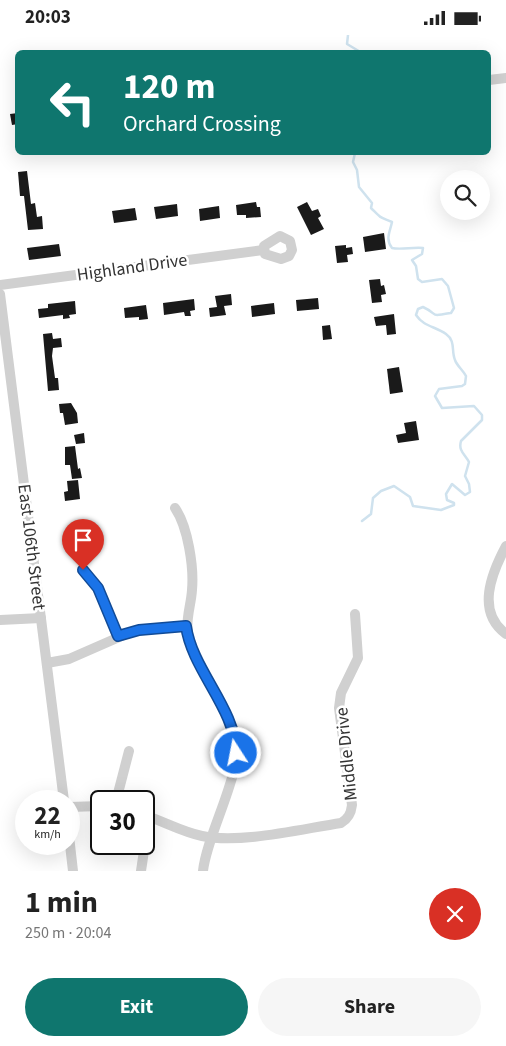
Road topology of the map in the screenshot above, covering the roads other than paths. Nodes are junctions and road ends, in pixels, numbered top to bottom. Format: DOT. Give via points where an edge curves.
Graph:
graph roads {
  1 [pos="506,77"];
  2 [pos="491,80"];
  3 [pos="263,250"];
  4 [pos="0,285"];
  5 [pos="0,294"];
  6 [pos="175,508"];
  7 [pos="506,547"];
  8 [pos="83,570"];
  9 [pos="354,614"];
  10 [pos="41,618"];
  11 [pos="0,621"];
  12 [pos="186,626"];
  13 [pos="506,634"];
  14 [pos="118,636"];
  15 [pos="47,663"];
  16 [pos="129,751"];
  17 [pos="63,790"];
  18 [pos="119,790"];
  19 [pos="155,819"];
  20 [pos="212,837"];
  21 [pos="71,855"];
  22 [pos="142,855"];
  23 [pos="73,871"];
  24 [pos="141,871"];
  25 [pos="203,871"];
  1 -- 2 [label="street"];
  3 -- 4 [label="street, Highland Drive"];
  5 -- 10 [label="street, East 106th Street"];
  6 -- 12 [label="street" via="186,533 192,579"];
  7 -- 13 [label="street" via="495,571 488,603 491,619"];
  8 -- 14 [label="street" via="98,588"];
  9 -- 20 [label="street, Middle Drive" via="358,658 341,693 339,708 352,805 349,817 341,823 284,832"];
  10 -- 11 [label="street"];
  10 -- 15 [label="street, East 106th Street"];
  12 -- 14 [label="street" via="139,630"];
  12 -- 20 [label="street" via="190,643 236,742 233,772"];
  14 -- 15 [label="street" via="69,659"];
  15 -- 17 [label="street, East 106th Street"];
  16 -- 18 [label="street"];
  19 -- 20 [label="street, Middle Drive"];
  20 -- 25 [label="street"];
  21 -- 23 [label="street"];
  22 -- 24 [label="street"];
}
